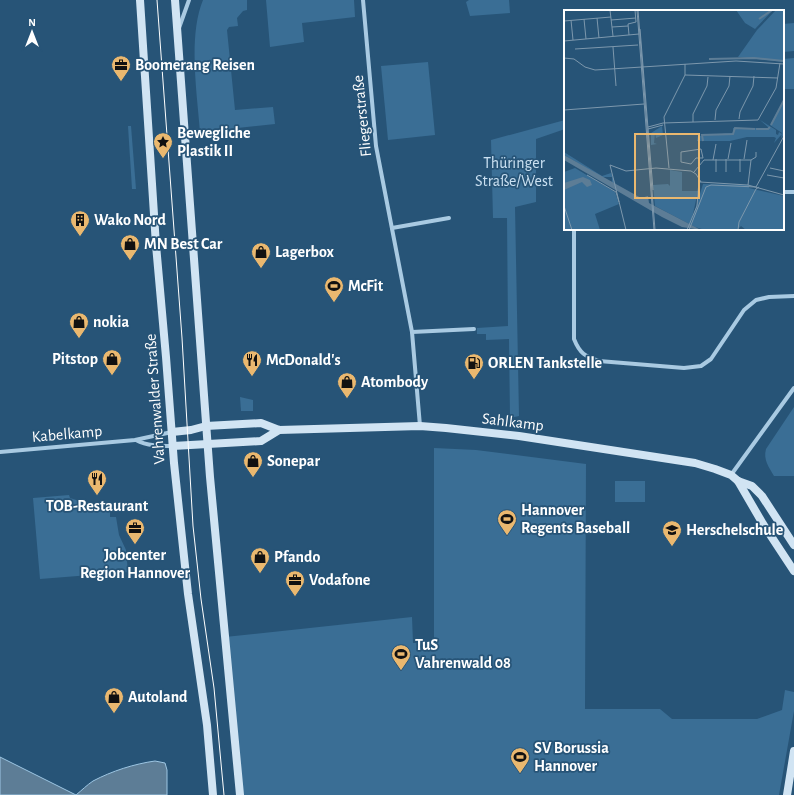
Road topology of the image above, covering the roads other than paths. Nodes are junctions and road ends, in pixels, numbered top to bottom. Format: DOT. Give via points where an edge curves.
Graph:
graph roads {
  1 [pos="140,0"];
  2 [pos="175,0"];
  3 [pos="189,0"];
  4 [pos="363,0"];
  5 [pos="177,32"];
  6 [pos="449,218"];
  7 [pos="392,228"];
  8 [pos="574,230"];
  9 [pos="794,296"];
  10 [pos="474,329"];
  11 [pos="412,332"];
  12 [pos="794,388"];
  13 [pos="206,426"];
  14 [pos="420,426"];
  15 [pos="279,430"];
  16 [pos="172,432"];
  17 [pos="135,440"];
  18 [pos="207,444"];
  19 [pos="173,446"];
  20 [pos="0,452"];
  21 [pos="732,475"];
  22 [pos="738,481"];
  23 [pos="794,545"];
  24 [pos="794,571"];
  25 [pos="794,751"];
  26 [pos="213,795"];
  27 [pos="240,795"];
  28 [pos="787,795"];
  1 -- 16 [label="main road, Vahrenwalder Straße" via="156,245"];
  2 -- 5 [label="main road"];
  3 -- 5 [label="street"];
  4 -- 7 [label="street, Fliegerstraße" via="376,146"];
  5 -- 13 [label="main road"];
  6 -- 7 [label="street"];
  7 -- 11 [label="street, Fliegerstraße"];
  8 -- 9 [label="street" via="574,339 578,351 599,362 684,368 702,366 711,359 744,310 756,300"];
  10 -- 11 [label="street"];
  11 -- 14 [label="street, Fliegerstraße"];
  12 -- 21 [label="street"];
  13 -- 15 [label="main road, Sahlkamp" via="261,423"];
  13 -- 16 [label="main road, Sahlkamp"];
  13 -- 18 [label="main road"];
  14 -- 15 [label="main road, Sahlkamp"];
  14 -- 21 [label="main road, Sahlkamp" via="586,446 695,464"];
  15 -- 18 [label="main road, Sahlkamp" via="261,441"];
  16 -- 17 [label="street, Kabelkamp"];
  16 -- 19 [label="main road, Vahrenwalder Straße"];
  17 -- 19 [label="street, Kabelkamp" via="159,446"];
  17 -- 20 [label="street, Kabelkamp"];
  18 -- 19 [label="main road, Sahlkamp"];
  18 -- 27 [label="main road"];
  19 -- 26 [label="main road, Vahrenwalder Straße" via="188,594 207,725"];
  21 -- 22 [label="main road, Sahlkamp"];
  22 -- 23 [label="main road, Sahlkamp" via="752,486 762,496"];
  22 -- 24 [label="main road, Sahlkamp"];
  25 -- 28 [label="main road"];
}
